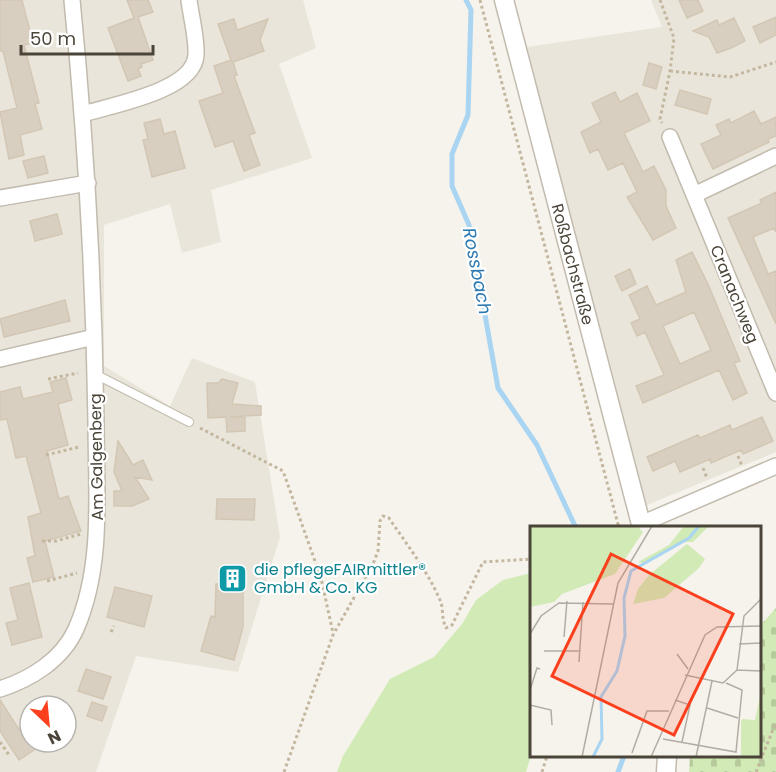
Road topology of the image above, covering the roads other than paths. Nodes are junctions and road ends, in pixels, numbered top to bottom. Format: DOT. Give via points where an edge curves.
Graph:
graph roads {
  1 [pos="72,0"];
  2 [pos="189,0"];
  3 [pos="504,0"];
  4 [pos="83,114"];
  5 [pos="670,137"];
  6 [pos="776,156"];
  7 [pos="88,183"];
  8 [pos="694,195"];
  9 [pos="0,198"];
  10 [pos="94,337"];
  11 [pos="0,359"];
  12 [pos="95,375"];
  13 [pos="776,393"];
  14 [pos="189,422"];
  15 [pos="776,466"];
  16 [pos="641,526"];
  17 [pos="0,689"];
  18 [pos="667,757"];
  19 [pos="666,772"];
  1 -- 4 [label="street, Am Galgenberg"];
  2 -- 4 [label="street" via="196,57 186,77 165,89"];
  3 -- 16 [label="street, Roßbachstraße"];
  4 -- 7 [label="street, Am Galgenberg"];
  5 -- 8 [label="street, Cranachweg"];
  6 -- 8 [label="street"];
  7 -- 9 [label="street"];
  7 -- 10 [label="street, Am Galgenberg"];
  8 -- 13 [label="street, Cranachweg"];
  10 -- 11 [label="street"];
  10 -- 12 [label="street, Am Galgenberg"];
  12 -- 14 [label="lane"];
  12 -- 17 [label="street, Am Galgenberg" via="97,530 89,596 75,632 50,664"];
  15 -- 16 [label="street"];
  18 -- 19 [label="street"];
}
